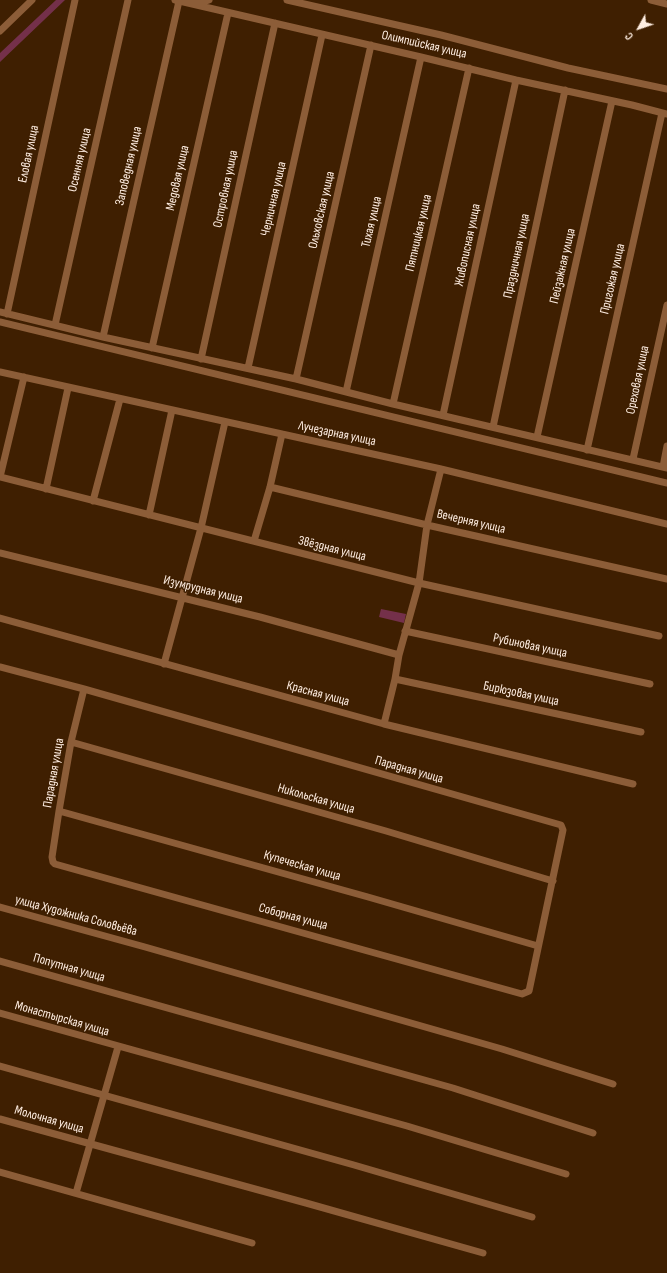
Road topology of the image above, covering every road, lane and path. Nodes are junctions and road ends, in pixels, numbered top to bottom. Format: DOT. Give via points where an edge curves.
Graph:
graph roads {
  1 [pos="32,0"];
  2 [pos="75,0"];
  3 [pos="128,0"];
  4 [pos="177,0"];
  5 [pos="194,0"];
  6 [pos="209,0"];
  7 [pos="287,0"];
  8 [pos="651,0"];
  9 [pos="667,4"];
  10 [pos="228,13"];
  11 [pos="275,24"];
  12 [pos="0,31"];
  13 [pos="322,35"];
  14 [pos="371,45"];
  15 [pos="421,57"];
  16 [pos="469,68"];
  17 [pos="516,80"];
  18 [pos="667,89"];
  19 [pos="565,90"];
  20 [pos="612,101"];
  21 [pos="665,113"];
  22 [pos="667,305"];
  23 [pos="3,313"];
  24 [pos="0,322"];
  25 [pos="55,325"];
  26 [pos="103,337"];
  27 [pos="152,348"];
  28 [pos="201,359"];
  29 [pos="248,368"];
  30 [pos="0,372"];
  31 [pos="24,377"];
  32 [pos="296,379"];
  33 [pos="68,388"];
  34 [pos="346,392"];
  35 [pos="120,399"];
  36 [pos="393,404"];
  37 [pos="172,410"];
  38 [pos="443,415"];
  39 [pos="225,422"];
  40 [pos="493,427"];
  41 [pos="282,434"];
  42 [pos="537,437"];
  43 [pos="667,446"];
  44 [pos="587,450"];
  45 [pos="633,459"];
  46 [pos="665,467"];
  47 [pos="441,469"];
  48 [pos="0,477"];
  49 [pos="667,484"];
  50 [pos="270,487"];
  51 [pos="46,490"];
  52 [pos="93,501"];
  53 [pos="149,515"];
  54 [pos="667,524"];
  55 [pos="427,525"];
  56 [pos="201,528"];
  57 [pos="254,541"];
  58 [pos="0,553"];
  59 [pos="667,580"];
  60 [pos="419,583"];
  61 [pos="182,598"];
  62 [pos="0,618"];
  63 [pos="405,632"];
  64 [pos="659,636"];
  65 [pos="398,655"];
  66 [pos="164,664"];
  67 [pos="0,668"];
  68 [pos="395,679"];
  69 [pos="650,684"];
  70 [pos="84,690"];
  71 [pos="384,724"];
  72 [pos="641,732"];
  73 [pos="71,742"];
  74 [pos="633,784"];
  75 [pos="59,811"];
  76 [pos="53,862"];
  77 [pos="553,880"];
  78 [pos="0,907"];
  79 [pos="538,946"];
  80 [pos="0,961"];
  81 [pos="527,993"];
  82 [pos="0,1013"];
  83 [pos="118,1047"];
  84 [pos="0,1066"];
  85 [pos="613,1084"];
  86 [pos="106,1096"];
  87 [pos="0,1119"];
  88 [pos="593,1132"];
  89 [pos="91,1144"];
  90 [pos="0,1172"];
  91 [pos="566,1174"];
  92 [pos="76,1193"];
  93 [pos="532,1217"];
  94 [pos="252,1243"];
  95 [pos="483,1253"];
  1 -- 12 [label="street"];
  2 -- 23 [label="street, Еловая улица"];
  3 -- 25 [label="street, Осенняя улица"];
  4 -- 10 [label="street, Олимпийская улица"];
  4 -- 26 [label="street, Заповедная улица"];
  5 -- 6 [label="street"];
  7 -- 18 [label="street, Олимпийская улица"];
  8 -- 9 [label="street"];
  10 -- 11 [label="street, Олимпийская улица"];
  10 -- 27 [label="street, Медовая улица"];
  11 -- 13 [label="street, Олимпийская улица"];
  11 -- 28 [label="street, Островная улица"];
  13 -- 14 [label="street, Олимпийская улица"];
  13 -- 29 [label="street, Черничная улица"];
  14 -- 15 [label="street, Олимпийская улица"];
  14 -- 32 [label="street, Ольховская улица"];
  15 -- 16 [label="street, Олимпийская улица"];
  15 -- 34 [label="street, Тихая улица"];
  16 -- 17 [label="street, Олимпийская улица"];
  16 -- 36 [label="street, Пятницкая улица"];
  17 -- 19 [label="street, Олимпийская улица"];
  17 -- 38 [label="street, Живописная улица"];
  19 -- 20 [label="street, Олимпийская улица"];
  19 -- 40 [label="street, Праздничная улица"];
  20 -- 21 [label="street, Олимпийская улица"];
  20 -- 42 [label="street, Пейзажная улица"];
  21 -- 44 [label="street, Пригожая улица"];
  22 -- 45 [label="street, Ореховая улица"];
  23 -- 25 [label="street"];
  24 -- 49 [label="street"];
  25 -- 26 [label="street"];
  26 -- 27 [label="street"];
  27 -- 28 [label="street"];
  28 -- 29 [label="street"];
  29 -- 32 [label="street"];
  30 -- 31 [label="street, Лучезарная улица"];
  31 -- 33 [label="street, Лучезарная улица"];
  31 -- 48 [label="street"];
  32 -- 34 [label="street"];
  33 -- 35 [label="street, Лучезарная улица"];
  33 -- 51 [label="street"];
  34 -- 36 [label="street"];
  35 -- 37 [label="street, Лучезарная улица"];
  35 -- 52 [label="street"];
  36 -- 38 [label="street"];
  37 -- 39 [label="street, Лучезарная улица"];
  37 -- 53 [label="street"];
  38 -- 40 [label="street"];
  39 -- 41 [label="street, Лучезарная улица"];
  39 -- 56 [label="street"];
  40 -- 42 [label="street"];
  41 -- 47 [label="street, Лучезарная улица"];
  41 -- 50 [label="street"];
  42 -- 44 [label="street"];
  43 -- 46 [label="street"];
  44 -- 45 [label="street"];
  45 -- 46 [label="street"];
  47 -- 54 [label="street, Лучезарная улица"];
  47 -- 55 [label="street"];
  48 -- 51 [label="street, Звёздная улица"];
  50 -- 55 [label="street, Вечерняя улица"];
  50 -- 57 [label="street"];
  51 -- 52 [label="street, Звёздная улица"];
  52 -- 53 [label="street, Звёздная улица"];
  53 -- 56 [label="street, Звёздная улица"];
  55 -- 59 [label="street, Вечерняя улица"];
  55 -- 60 [label="street"];
  56 -- 57 [label="street, Звёздная улица"];
  56 -- 61 [label="street"];
  57 -- 60 [label="street, Звёздная улица"];
  58 -- 61 [label="street, Изумрудная улица"];
  60 -- 63 [label="street"];
  60 -- 64 [label="street, Звёздная улица"];
  61 -- 65 [label="street, Изумрудная улица"];
  61 -- 66 [label="street"];
  62 -- 66 [label="street, Красная улица"];
  63 -- 65 [label="street"];
  63 -- 69 [label="street, Рубиновая улица"];
  65 -- 68 [label="street"];
  66 -- 71 [label="street, Красная улица"];
  67 -- 70 [label="street, Парадная улица"];
  68 -- 71 [label="street"];
  68 -- 72 [label="street, Бирюзовая улица"];
  70 -- 73 [label="street, Парадная улица"];
  70 -- 77 [label="street, Парадная улица" via="559,824 563,830"];
  71 -- 74 [label="street, Красная улица"];
  73 -- 75 [label="street, Парадная улица"];
  73 -- 77 [label="street, Никольская улица"];
  75 -- 76 [label="street, Парадная улица"];
  75 -- 79 [label="street, Купеческая улица"];
  76 -- 81 [label="street, Соборная улица" via="522,994"];
  77 -- 79 [label="street, Парадная улица"];
  78 -- 85 [label="street, улица Художника Соловьёва"];
  79 -- 81 [label="street, Парадная улица"];
  80 -- 88 [label="street, Попутная улица" via="453,1088"];
  82 -- 83 [label="street, Монастырская улица"];
  83 -- 86 [label="street"];
  83 -- 91 [label="street, Монастырская улица" via="407,1126"];
  84 -- 86 [label="street"];
  86 -- 89 [label="street"];
  86 -- 93 [label="street"];
  87 -- 89 [label="street, Молочная улица"];
  89 -- 92 [label="street"];
  89 -- 95 [label="street, Молочная улица"];
  90 -- 92 [label="street"];
  92 -- 94 [label="street"];
}
